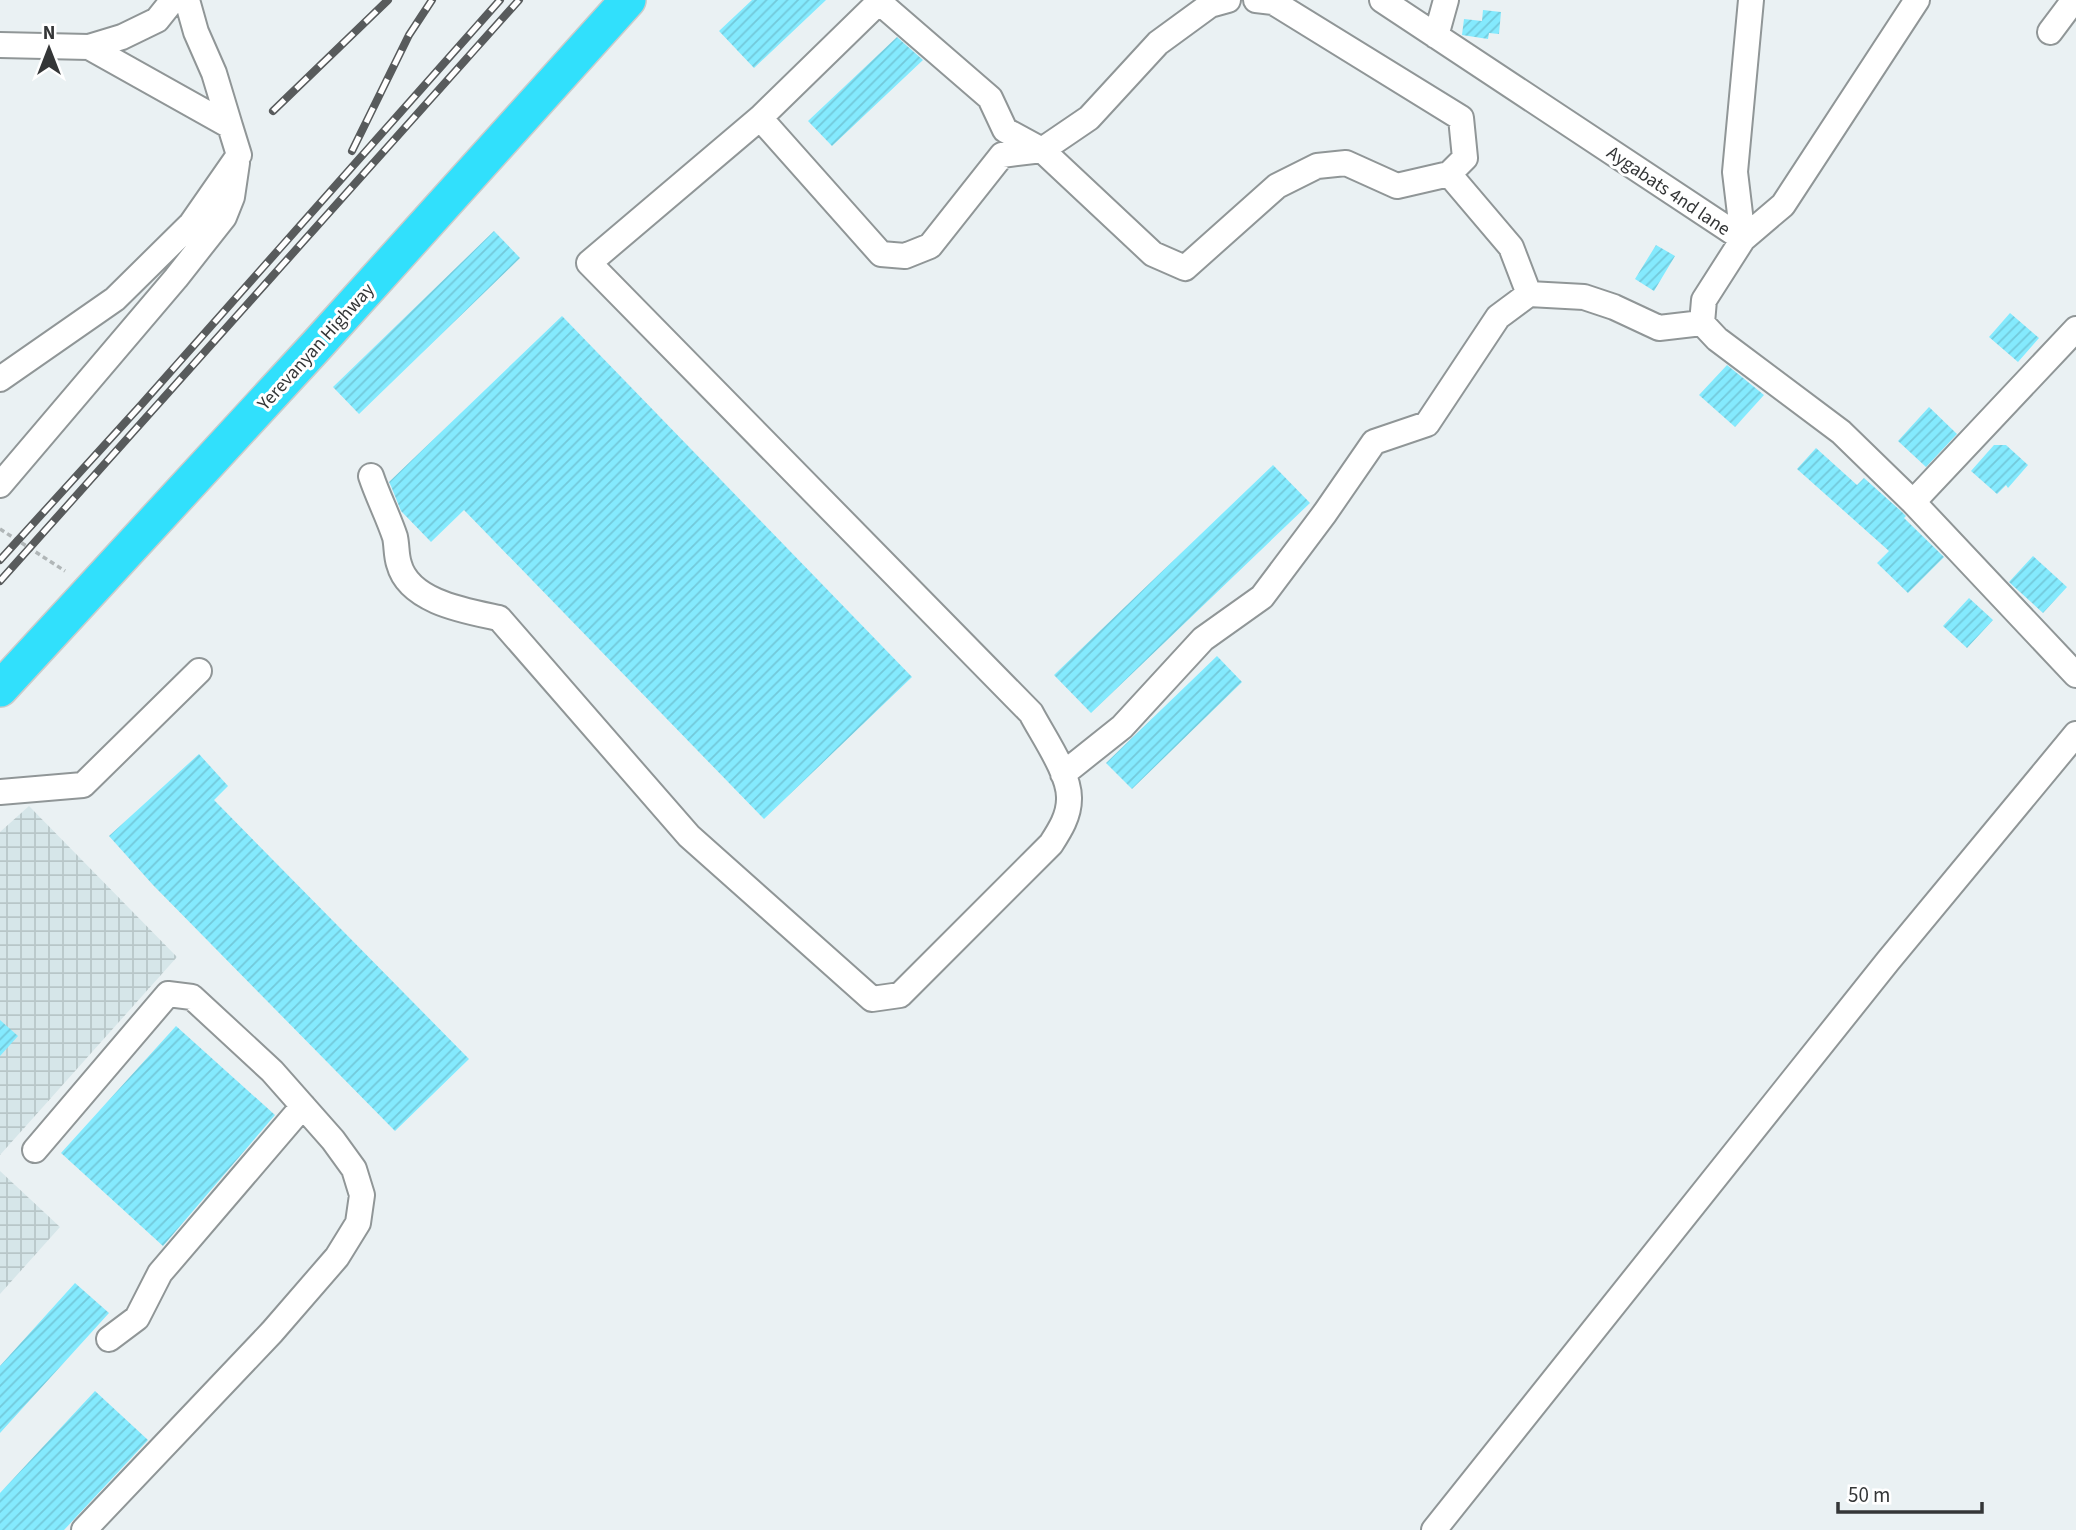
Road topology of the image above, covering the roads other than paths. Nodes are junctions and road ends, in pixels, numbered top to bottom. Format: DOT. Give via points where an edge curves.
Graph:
graph roads {
  1 [pos="173,0"];
  2 [pos="187,0"];
  3 [pos="628,0"];
  4 [pos="1228,0"];
  5 [pos="1256,0"];
  6 [pos="1382,0"];
  7 [pos="1446,0"];
  8 [pos="1751,0"];
  9 [pos="1917,0"];
  10 [pos="2074,0"];
  11 [pos="2050,32"];
  12 [pos="1436,36"];
  13 [pos="0,45"];
  14 [pos="89,47"];
  15 [pos="760,118"];
  16 [pos="230,126"];
  17 [pos="1042,150"];
  18 [pos="239,155"];
  19 [pos="1449,174"];
  20 [pos="1743,239"];
  21 [pos="1529,294"];
  22 [pos="1702,323"];
  23 [pos="2076,329"];
  24 [pos="0,379"];
  25 [pos="371,476"];
  26 [pos="0,485"];
  27 [pos="1913,502"];
  28 [pos="199,671"];
  29 [pos="2076,675"];
  30 [pos="0,689"];
  31 [pos="2076,734"];
  32 [pos="1063,774"];
  33 [pos="0,792"];
  34 [pos="303,1107"];
  35 [pos="35,1150"];
  36 [pos="109,1339"];
  37 [pos="85,1530"];
  38 [pos="1434,1530"];
  1 -- 14 [label="street" via="157,20"];
  2 -- 16 [label="street"];
  3 -- 30 [label="highway, Yerevanyan Highway"];
  4 -- 17 [label="street" via="1210,5 1158,43 1089,118"];
  5 -- 19 [label="street" via="1273,2 1461,118 1465,158"];
  6 -- 12 [label="street, Aygabats 4nd lane"];
  7 -- 12 [label="street"];
  8 -- 20 [label="street" via="1735,172"];
  9 -- 20 [label="street, Aygabats 4nd lane" via="1783,205"];
  10 -- 11 [label="street"];
  12 -- 20 [label="street, Aygabats 4nd lane"];
  13 -- 14 [label="street"];
  14 -- 16 [label="street"];
  15 -- 17 [label="street" via="881,254 905,256 930,246 1002,155"];
  15 -- 17 [label="street" via="879,2 990,99 1005,130"];
  15 -- 32 [label="street" via="589,263 1031,713"];
  16 -- 18 [label="street"];
  17 -- 19 [label="street" via="1153,254 1185,268 1277,186 1317,166 1346,163 1397,186"];
  18 -- 24 [label="street" via="191,224 115,299"];
  18 -- 26 [label="street" via="224,217"];
  19 -- 21 [label="street" via="1511,247"];
  20 -- 22 [label="street" via="1704,300"];
  21 -- 22 [label="street" via="1584,297 1659,328"];
  21 -- 32 [label="street" via="1498,317 1427,424 1374,442 1262,597 1203,639 1122,727"];
  22 -- 27 [label="street" via="1841,432"];
  23 -- 27 [label="street"];
  25 -- 32 [label="street" via="395,538 399,566 412,587 452,608 499,618 689,836 872,999 900,995 1052,844 1065,820 1069,797"];
  27 -- 29 [label="street"];
  28 -- 33 [label="street" via="83,785"];
  31 -- 38 [label="street" via="1888,961"];
  34 -- 35 [label="street" via="272,1071 192,997 168,994"];
  34 -- 36 [label="street" via="160,1273 137,1318"];
  34 -- 37 [label="street" via="354,1169 362,1195 358,1223 337,1257 272,1332"];
}
